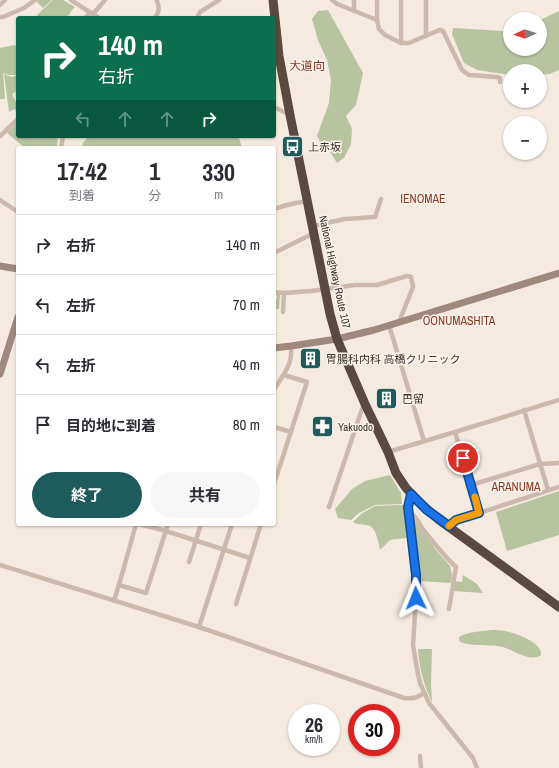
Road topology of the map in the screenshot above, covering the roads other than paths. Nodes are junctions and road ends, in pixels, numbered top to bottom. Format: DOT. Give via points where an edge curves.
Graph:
graph roads {
  1 [pos="5,0"];
  2 [pos="35,0"];
  3 [pos="71,0"];
  4 [pos="105,0"];
  5 [pos="219,0"];
  6 [pos="273,0"];
  7 [pos="332,0"];
  8 [pos="354,0"];
  9 [pos="377,0"];
  10 [pos="401,0"];
  11 [pos="426,0"];
  12 [pos="157,1"];
  13 [pos="0,5"];
  14 [pos="354,10"];
  15 [pos="92,14"];
  16 [pos="88,16"];
  17 [pos="96,16"];
  18 [pos="156,16"];
  19 [pos="198,16"];
  20 [pos="275,16"];
  21 [pos="0,17"];
  22 [pos="377,20"];
  23 [pos="276,28"];
  24 [pos="426,36"];
  25 [pos="401,43"];
  26 [pos="500,82"];
  27 [pos="276,108"];
  28 [pos="290,115"];
  29 [pos="16,121"];
  30 [pos="0,136"];
  31 [pos="0,200"];
  32 [pos="382,200"];
  33 [pos="308,201"];
  34 [pos="276,208"];
  35 [pos="16,211"];
  36 [pos="313,229"];
  37 [pos="276,252"];
  38 [pos="0,266"];
  39 [pos="16,269"];
  40 [pos="559,273"];
  41 [pos="324,289"];
  42 [pos="276,292"];
  43 [pos="284,293"];
  44 [pos="283,312"];
  45 [pos="399,322"];
  46 [pos="16,323"];
  47 [pos="389,325"];
  48 [pos="338,339"];
  49 [pos="290,346"];
  50 [pos="276,348"];
  51 [pos="0,374"];
  52 [pos="284,375"];
  53 [pos="276,387"];
  54 [pos="559,400"];
  55 [pos="365,404"];
  56 [pos="524,410"];
  57 [pos="276,428"];
  58 [pos="291,432"];
  59 [pos="455,432"];
  60 [pos="424,441"];
  61 [pos="388,452"];
  62 [pos="559,463"];
  63 [pos="540,464"];
  64 [pos="276,478"];
  65 [pos="471,485"];
  66 [pos="559,488"];
  67 [pos="548,490"];
  68 [pos="411,494"];
  69 [pos="329,507"];
  70 [pos="408,510"];
  71 [pos="479,513"];
  72 [pos="137,526"];
  73 [pos="146,526"];
  74 [pos="167,526"];
  75 [pos="200,526"];
  76 [pos="231,526"];
  77 [pos="260,526"];
  78 [pos="449,526"];
  79 [pos="166,531"];
  80 [pos="196,541"];
  81 [pos="223,550"];
  82 [pos="250,558"];
  83 [pos="189,562"];
  84 [pos="0,565"];
  85 [pos="119,585"];
  86 [pos="114,601"];
  87 [pos="236,604"];
  88 [pos="559,607"];
  89 [pos="449,609"];
  90 [pos="199,627"];
  91 [pos="424,693"];
  92 [pos="420,756"];
  93 [pos="421,768"];
  94 [pos="477,768"];
  1 -- 13 [label="street"];
  2 -- 21 [label="street" via="24,8"];
  3 -- 15 [label="street"];
  4 -- 15 [label="street"];
  5 -- 19 [label="street"];
  6 -- 20 [label="highway, National Highway Route 107"];
  7 -- 14 [label="street"];
  8 -- 14 [label="street"];
  9 -- 22 [label="street"];
  10 -- 25 [label="street"];
  11 -- 24 [label="street"];
  12 -- 18 [label="street" via="159,7"];
  14 -- 22 [label="street"];
  15 -- 16 [label="street"];
  15 -- 17 [label="street"];
  22 -- 25 [label="street" via="379,29 385,35"];
  23 -- 28 [label="highway, National Highway Route 107"];
  24 -- 25 [label="street" via="409,43"];
  24 -- 26 [label="street" via="443,31 462,70 469,75 497,77 500,78"];
  27 -- 28 [label="street"];
  28 -- 33 [label="highway, National Highway Route 107"];
  29 -- 30 [label="street"];
  31 -- 35 [label="street"];
  32 -- 36 [label="street" via="375,217 345,219"];
  33 -- 34 [label="street"];
  33 -- 36 [label="highway, National Highway Route 107"];
  36 -- 37 [label="street"];
  36 -- 41 [label="highway, National Highway Route 107"];
  38 -- 39 [label="street"];
  40 -- 45 [label="street"];
  41 -- 43 [label="street"];
  41 -- 45 [label="street" via="377,285 411,277 413,287"];
  41 -- 48 [label="highway, National Highway Route 107"];
  42 -- 43 [label="street"];
  43 -- 44 [label="street"];
  45 -- 47 [label="street"];
  46 -- 51 [label="street"];
  47 -- 48 [label="street"];
  47 -- 60 [label="street"];
  48 -- 49 [label="street"];
  48 -- 55 [label="highway, National Highway Route 107"];
  49 -- 50 [label="street"];
  49 -- 52 [label="street" via="291,354"];
  52 -- 53 [label="street"];
  52 -- 58 [label="street" via="307,382"];
  54 -- 56 [label="street"];
  55 -- 61 [label="highway, National Highway Route 107"];
  55 -- 69 [label="street"];
  56 -- 59 [label="street"];
  56 -- 63 [label="street"];
  57 -- 58 [label="street"];
  58 -- 64 [label="street"];
  59 -- 60 [label="street"];
  59 -- 65 [label="street"];
  60 -- 61 [label="street"];
  61 -- 68 [label="highway, National Highway Route 107" via="396,473"];
  62 -- 63 [label="street"];
  63 -- 65 [label="street"];
  63 -- 67 [label="street"];
  65 -- 71 [label="street"];
  66 -- 67 [label="street"];
  67 -- 71 [label="street"];
  68 -- 70 [label="street"];
  68 -- 78 [label="highway, National Highway Route 107"];
  70 -- 89 [label="street" via="445,558 456,567"];
  70 -- 91 [label="street" via="416,575 413,645"];
  71 -- 78 [label="street" via="456,520"];
  72 -- 85 [label="street"];
  73 -- 79 [label="street"];
  74 -- 79 [label="street"];
  75 -- 80 [label="street"];
  76 -- 81 [label="street"];
  77 -- 82 [label="street"];
  78 -- 88 [label="highway, National Highway Route 107"];
  79 -- 80 [label="street"];
  79 -- 85 [label="street" via="146,593"];
  80 -- 81 [label="street"];
  80 -- 83 [label="street"];
  81 -- 82 [label="street"];
  81 -- 90 [label="street"];
  82 -- 87 [label="street"];
  84 -- 86 [label="street"];
  85 -- 86 [label="street"];
  86 -- 90 [label="street"];
  90 -- 91 [label="street" via="404,698 416,698"];
  91 -- 94 [label="street"];
  92 -- 93 [label="street"];
}
